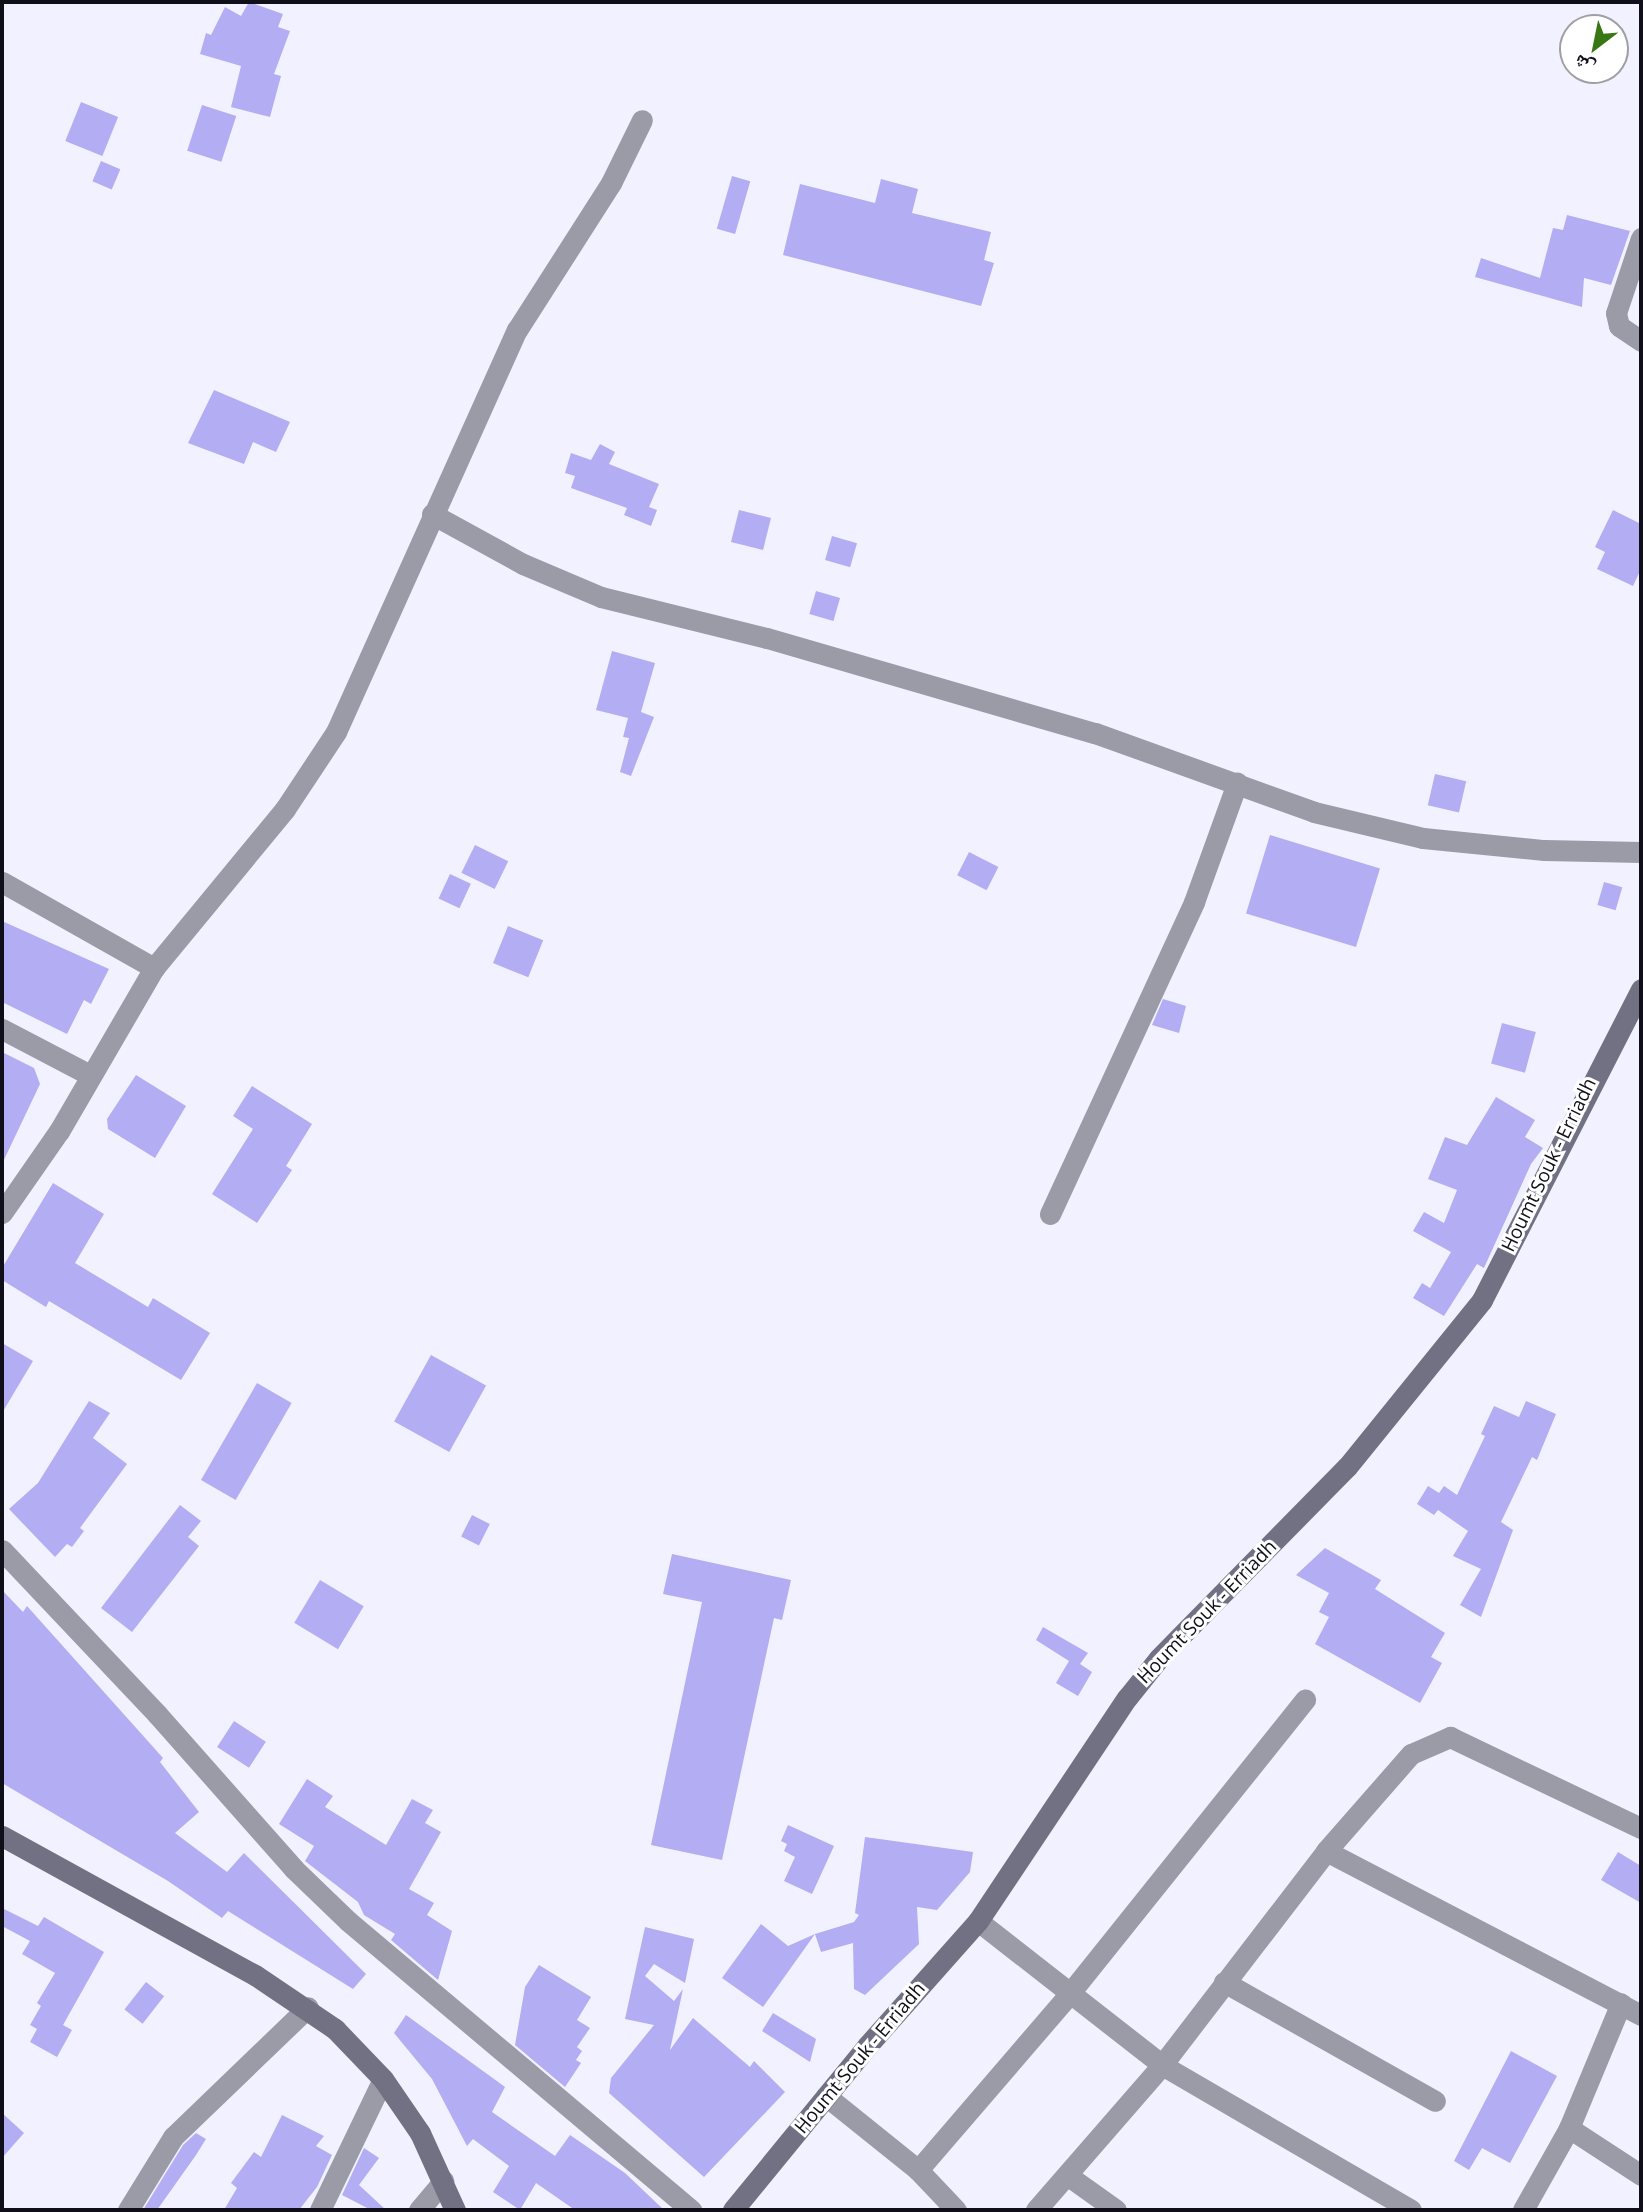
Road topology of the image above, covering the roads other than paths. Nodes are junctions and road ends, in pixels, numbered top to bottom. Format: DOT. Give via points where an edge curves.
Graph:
graph roads {
  1 [pos="642,120"];
  2 [pos="1641,238"];
  3 [pos="1641,341"];
  4 [pos="432,514"];
  5 [pos="1237,783"];
  6 [pos="1641,852"];
  7 [pos="2,882"];
  8 [pos="154,968"];
  9 [pos="1641,989"];
  10 [pos="2,1029"];
  11 [pos="90,1075"];
  12 [pos="2,1213"];
  13 [pos="1050,1214"];
  14 [pos="2,1550"];
  15 [pos="1305,1700"];
  16 [pos="1641,1828"];
  17 [pos="2,1836"];
  18 [pos="1326,1851"];
  19 [pos="978,1922"];
  20 [pos="1224,1982"];
  21 [pos="1070,1993"];
  22 [pos="1621,2003"];
  23 [pos="309,2007"];
  24 [pos="1641,2015"];
  25 [pos="1161,2064"];
  26 [pos="383,2079"];
  27 [pos="826,2096"];
  28 [pos="1435,2101"];
  29 [pos="1569,2128"];
  30 [pos="918,2170"];
  31 [pos="1067,2175"];
  32 [pos="1641,2175"];
  33 [pos="443,2181"];
  34 [pos="128,2210"];
  35 [pos="320,2210"];
  36 [pos="419,2210"];
  37 [pos="455,2210"];
  38 [pos="691,2210"];
  39 [pos="733,2210"];
  40 [pos="956,2210"];
  41 [pos="1036,2210"];
  42 [pos="1116,2210"];
  43 [pos="1411,2210"];
  44 [pos="1523,2210"];
  1 -- 4 [label="street" via="611,183 529,305"];
  2 -- 3 [label="street" via="1616,313 1619,326"];
  4 -- 5 [label="street" via="523,564 601,597 767,638 1095,733"];
  4 -- 8 [label="street" via="336,732 285,809"];
  5 -- 6 [label="street" via="1314,812 1423,838 1544,850"];
  5 -- 13 [label="street" via="1194,902"];
  7 -- 8 [label="street"];
  8 -- 11 [label="street"];
  9 -- 19 [label="street, Houmt Souk - Erriadh" via="1482,1300 1348,1467 1159,1658 1127,1698"];
  10 -- 11 [label="street"];
  11 -- 12 [label="street" via="59,1131"];
  14 -- 38 [label="street" via="157,1714 294,1869 348,1921"];
  15 -- 21 [label="street"];
  16 -- 18 [label="street" via="1450,1737 1411,1754"];
  17 -- 23 [label="street"];
  18 -- 20 [label="street"];
  18 -- 22 [label="street"];
  19 -- 21 [label="street"];
  19 -- 27 [label="street, Houmt Souk - Erriadh"];
  20 -- 25 [label="street"];
  20 -- 28 [label="street"];
  21 -- 25 [label="street"];
  21 -- 30 [label="street"];
  22 -- 24 [label="street"];
  22 -- 29 [label="street"];
  23 -- 26 [label="street"];
  23 -- 34 [label="street" via="173,2137"];
  25 -- 31 [label="street"];
  25 -- 43 [label="street"];
  26 -- 33 [label="street" via="420,2133"];
  26 -- 35 [label="street"];
  27 -- 30 [label="street"];
  27 -- 39 [label="street, Houmt Souk - Erriadh"];
  29 -- 32 [label="street"];
  29 -- 44 [label="street"];
  30 -- 40 [label="street"];
  31 -- 41 [label="street"];
  31 -- 42 [label="street"];
  33 -- 36 [label="street"];
  33 -- 37 [label="street"];
}
